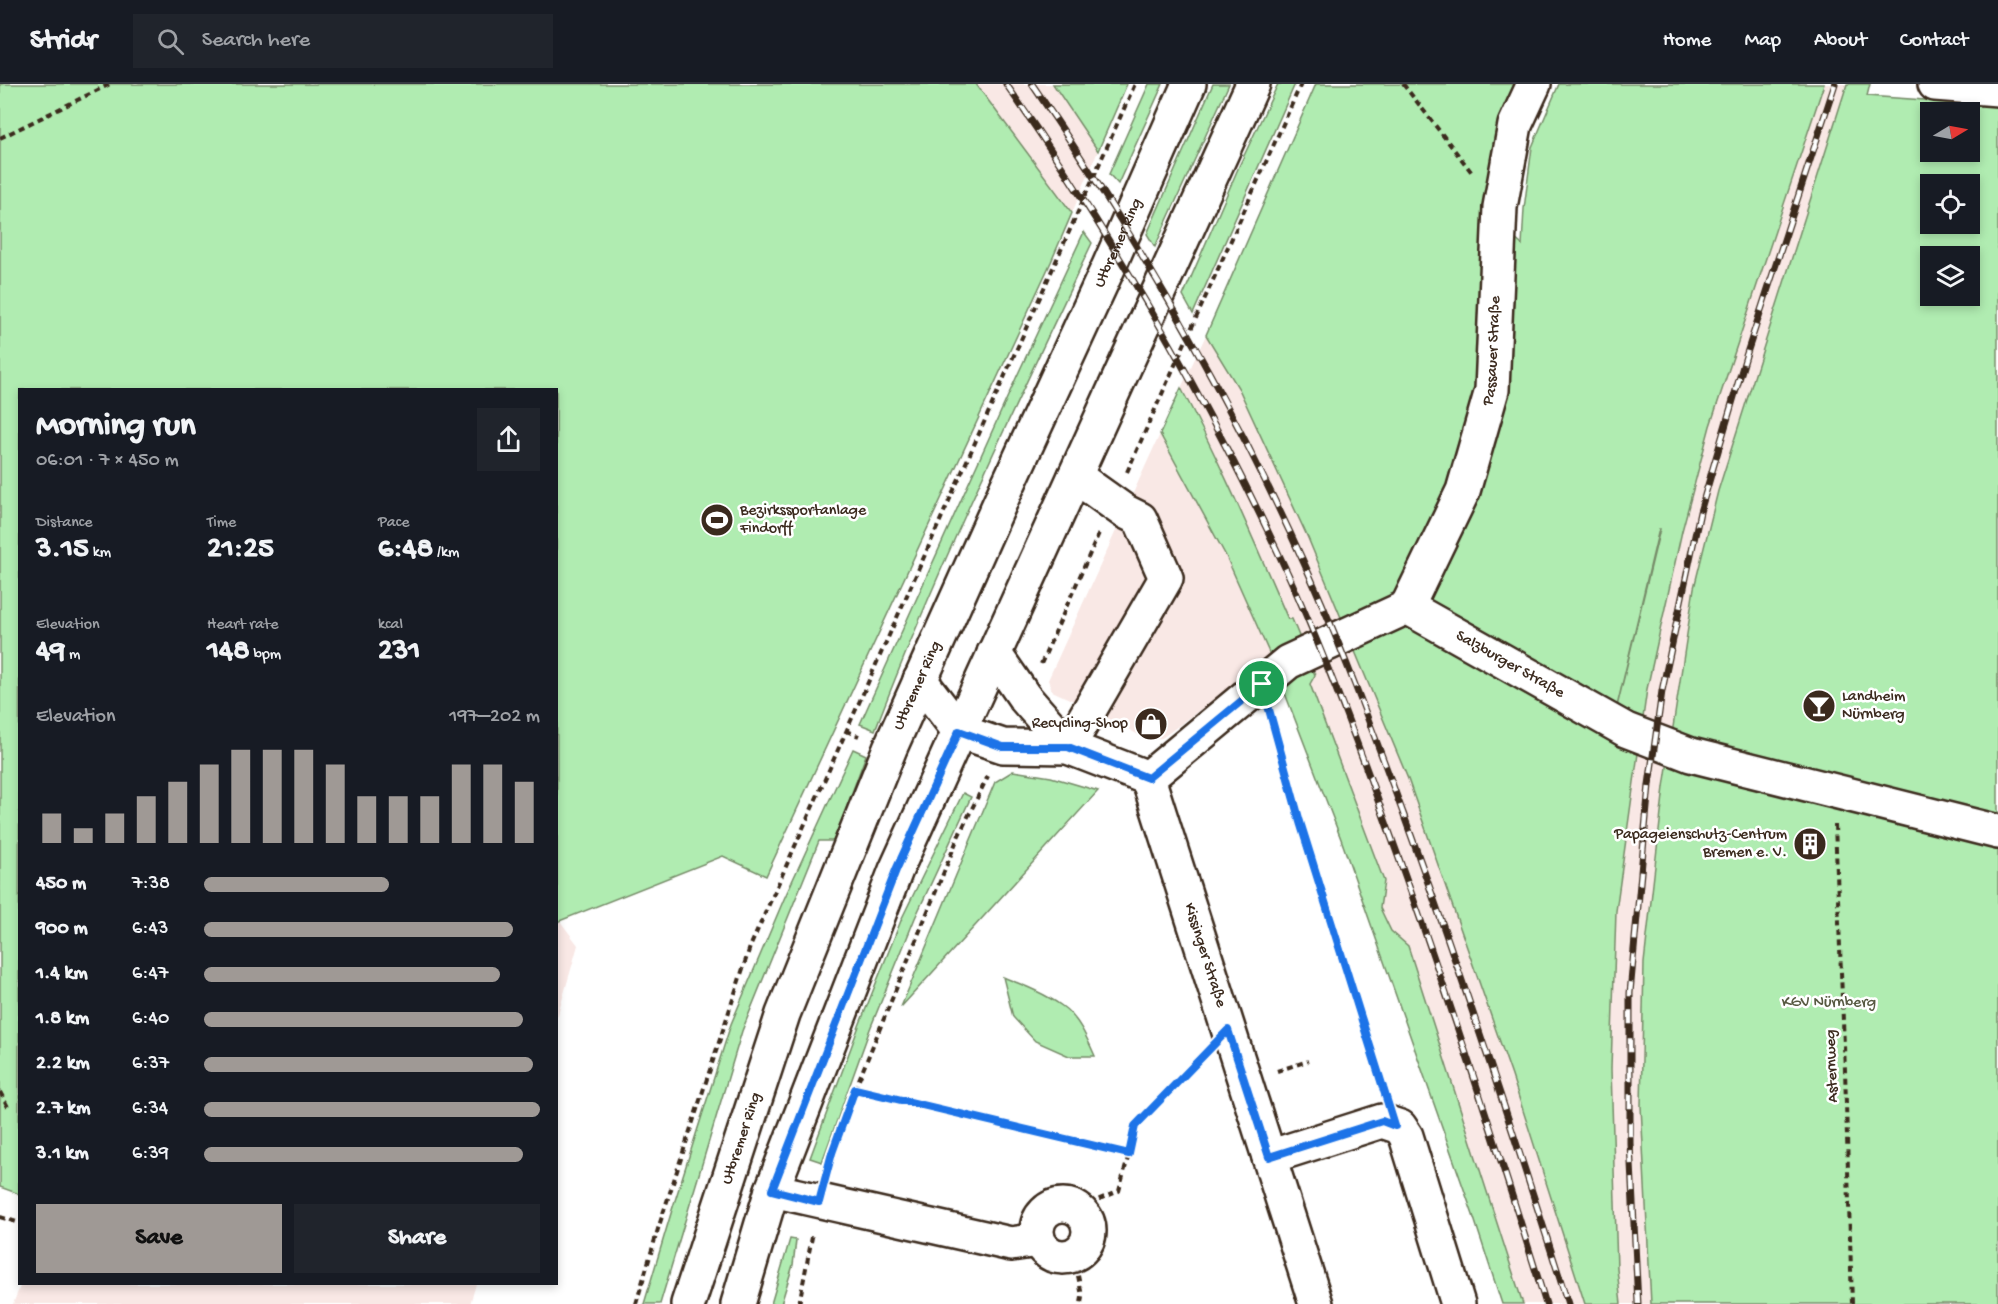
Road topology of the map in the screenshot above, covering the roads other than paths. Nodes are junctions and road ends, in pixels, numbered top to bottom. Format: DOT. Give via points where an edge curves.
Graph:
graph roads {
  1 [pos="1189,84"];
  2 [pos="1253,84"];
  3 [pos="1534,84"];
  4 [pos="1935,84"];
  5 [pos="1998,89"];
  6 [pos="1076,477"];
  7 [pos="1407,607"];
  8 [pos="994,654"];
  9 [pos="920,680"];
  10 [pos="959,731"];
  11 [pos="1068,747"];
  12 [pos="1148,778"];
  13 [pos="1998,832"];
  14 [pos="1269,1157"];
  15 [pos="772,1190"];
  16 [pos="1038,1240"];
  17 [pos="688,1304"];
  18 [pos="738,1304"];
  19 [pos="1316,1304"];
  20 [pos="1458,1304"];
  1 -- 9 [label="street, Utbremer Ring"];
  2 -- 6 [label="street"];
  3 -- 7 [label="street, Passauer Straße" via="1515,125 1500,207 1491,390 1463,491"];
  4 -- 5 [label="street"];
  6 -- 8 [label="street"];
  6 -- 11 [label="street" via="1140,519 1166,578"];
  7 -- 12 [label="street" via="1288,662"];
  7 -- 13 [label="street, Salzburger Straße" via="1626,730 1691,755"];
  8 -- 10 [label="street"];
  8 -- 11 [label="street" via="1025,698"];
  9 -- 10 [label="street"];
  9 -- 17 [label="street, Utbremer Ring" via="783,1014"];
  10 -- 11 [label="street" via="1003,747"];
  10 -- 15 [label="street" via="896,870"];
  11 -- 12 [label="street"];
  12 -- 14 [label="street, Kissinger Straße"];
  14 -- 19 [label="street, Kissinger Straße"];
  14 -- 20 [label="street" via="1382,1121 1400,1128 1406,1136"];
  15 -- 16 [label="street" via="1011,1244"];
  15 -- 18 [label="street"];
  16 -- 16 [label="street" via="1038,1222 1050,1208 1067,1205 1083,1213 1087,1220 1089,1236 1081,1251 1074,1255 1057,1257 1042,1248"];
}
